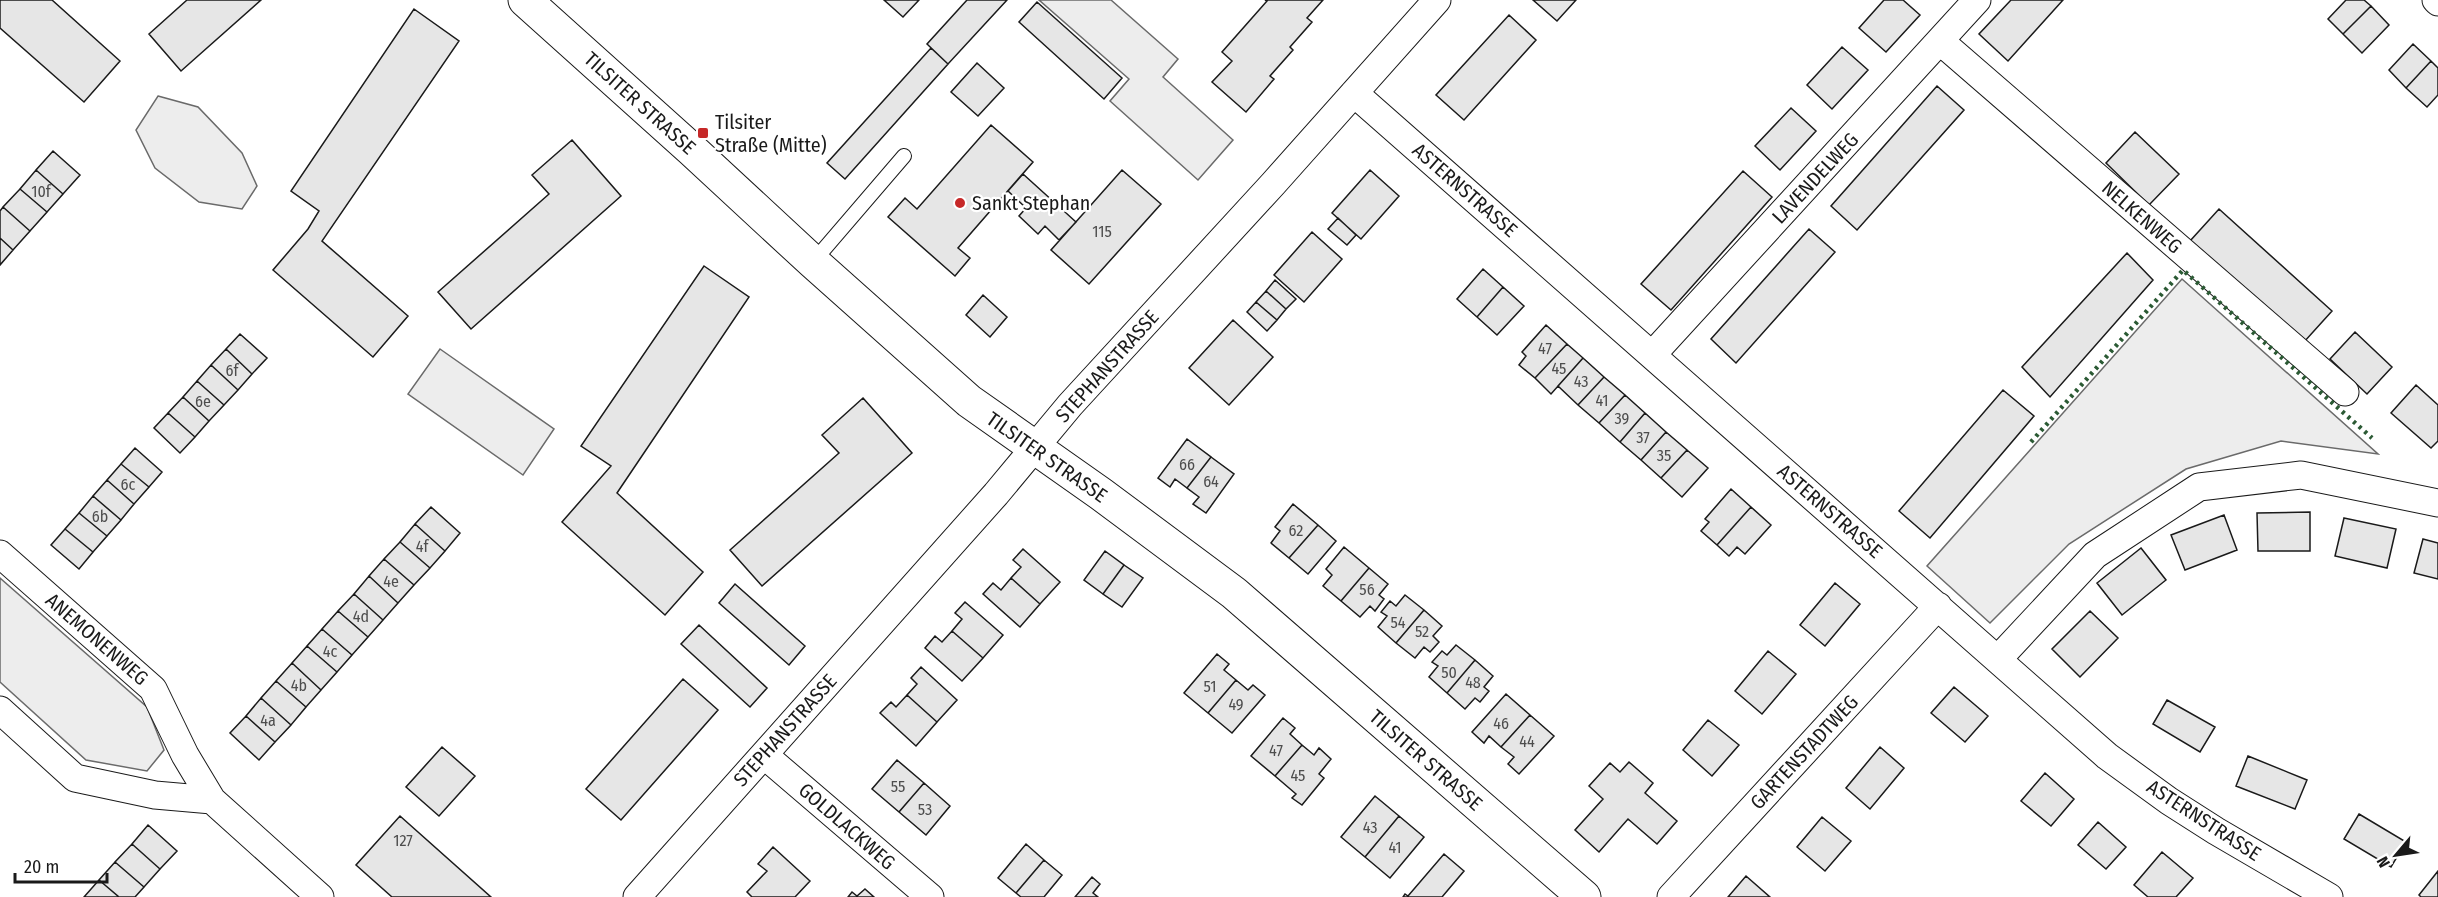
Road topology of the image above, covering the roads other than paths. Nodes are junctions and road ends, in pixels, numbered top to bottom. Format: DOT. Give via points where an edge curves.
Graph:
graph roads {
  1 [pos="525,0"];
  2 [pos="1437,0"];
  3 [pos="1977,0"];
  4 [pos="1940,41"];
  5 [pos="1354,93"];
  6 [pos="904,156"];
  7 [pos="813,262"];
  8 [pos="1652,355"];
  9 [pos="2345,392"];
  10 [pos="1035,447"];
  11 [pos="2438,503"];
  12 [pos="0,554"];
  13 [pos="1938,606"];
  14 [pos="1998,659"];
  15 [pos="0,710"];
  16 [pos="764,755"];
  17 [pos="212,800"];
  18 [pos="320,897"];
  19 [pos="637,897"];
  20 [pos="930,897"];
  21 [pos="1584,897"];
  22 [pos="1671,897"];
  23 [pos="2329,897"];
  1 -- 7 [label="street, TILSITER STRASSE"];
  2 -- 5 [label="street, STEPHANSTRASSE"];
  3 -- 4 [label="street, LAVENDELWEG"];
  4 -- 8 [label="street, LAVENDELWEG"];
  4 -- 9 [label="street, NELKENWEG"];
  5 -- 8 [label="street, ASTERNSTRASSE"];
  5 -- 10 [label="street, STEPHANSTRASSE"];
  6 -- 7 [label="lane"];
  7 -- 10 [label="street, TILSITER STRASSE" via="969,401"];
  8 -- 13 [label="street, ASTERNSTRASSE"];
  10 -- 16 [label="street, STEPHANSTRASSE"];
  10 -- 21 [label="street, TILSITER STRASSE" via="1234,593"];
  11 -- 14 [label="street" via="2301,475 2199,487 2095,555"];
  12 -- 17 [label="street, ANEMONENWEG" via="153,689"];
  13 -- 14 [label="street, ASTERNSTRASSE"];
  13 -- 22 [label="street, GARTENSTADTWEG"];
  14 -- 23 [label="street, ASTERNSTRASSE" via="2107,756 2169,801"];
  15 -- 17 [label="street" via="75,778 155,795"];
  16 -- 19 [label="street, STEPHANSTRASSE"];
  16 -- 20 [label="street, GOLDLACKWEG"];
  17 -- 18 [label="street, ANEMONENWEG"];
}
